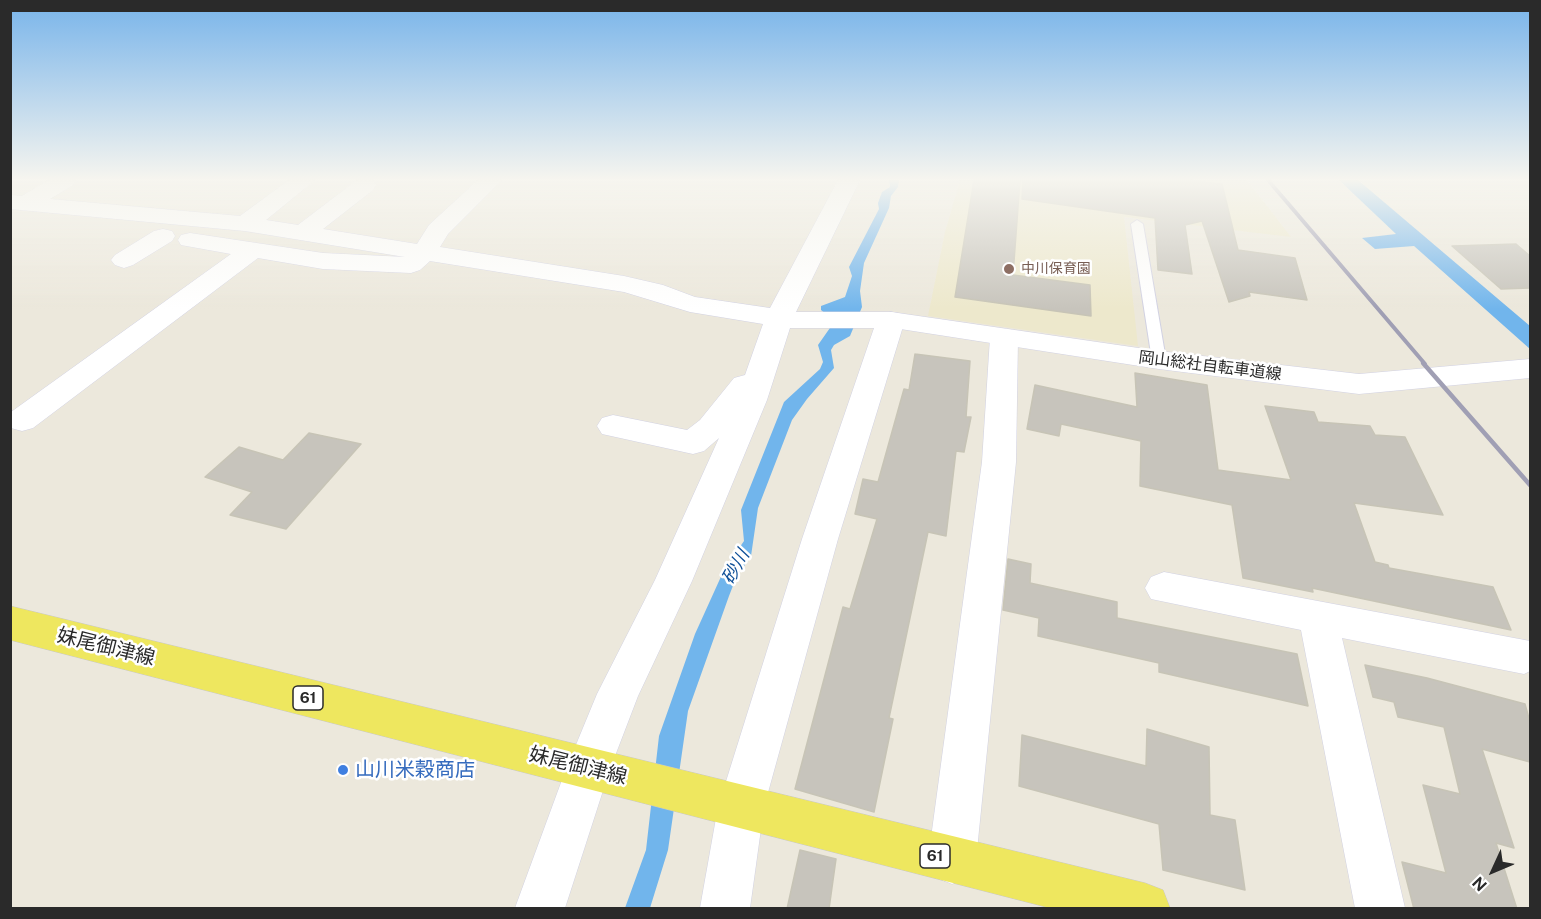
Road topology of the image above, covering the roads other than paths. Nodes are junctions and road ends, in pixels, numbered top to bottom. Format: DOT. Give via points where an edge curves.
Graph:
graph roads {
  1 [pos="140,223"];
  2 [pos="263,223"];
  3 [pos="316,223"];
  4 [pos="446,223"];
  5 [pos="830,223"];
  6 [pos="1137,224"];
  7 [pos="165,227"];
  8 [pos="303,233"];
  9 [pos="249,237"];
  10 [pos="425,252"];
  11 [pos="124,260"];
  12 [pos="786,319"];
  13 [pos="884,320"];
  14 [pos="1004,338"];
  15 [pos="768,352"];
  16 [pos="1159,360"];
  17 [pos="1530,369"];
  18 [pos="22,420"];
  19 [pos="613,426"];
  20 [pos="1164,588"];
  21 [pos="1318,617"];
  22 [pos="10,622"];
  23 [pos="1524,656"];
  24 [pos="597,771"];
  25 [pos="734,805"];
  26 [pos="952,860"];
  27 [pos="1097,903"];
  28 [pos="540,909"];
  29 [pos="725,909"];
  30 [pos="1145,909"];
  31 [pos="1380,909"];
  1 -- 7 [label="street"];
  2 -- 9 [label="street"];
  3 -- 8 [label="street"];
  4 -- 10 [label="street"];
  5 -- 12 [label="street"];
  6 -- 16 [label="lane"];
  7 -- 9 [label="street"];
  7 -- 11 [label="street"];
  8 -- 9 [label="street, 岡山総社自転車道線"];
  8 -- 10 [label="street, 岡山総社自転車道線"];
  9 -- 10 [label="street" via="323,261 411,265"];
  9 -- 18 [label="street"];
  10 -- 12 [label="street, 岡山総社自転車道線" via="624,285 690,304"];
  12 -- 13 [label="street, 岡山総社自転車道線"];
  12 -- 15 [label="street"];
  13 -- 14 [label="street, 岡山総社自転車道線"];
  13 -- 25 [label="street" via="820,539"];
  14 -- 16 [label="street, 岡山総社自転車道線"];
  14 -- 26 [label="street" via="999,462"];
  15 -- 19 [label="street" via="729,407 693,443"];
  15 -- 24 [label="street" via="748,410 673,581 618,694"];
  16 -- 17 [label="street, 岡山総社自転車道線" via="1359,384"];
  20 -- 21 [label="street"];
  21 -- 23 [label="street"];
  21 -- 31 [label="street"];
  22 -- 24 [label="main road, 妹尾御津線 / 61"];
  24 -- 25 [label="main road, 妹尾御津線 / 61"];
  24 -- 28 [label="street"];
  25 -- 26 [label="main road, 妹尾御津線 / 61"];
  25 -- 29 [label="street"];
  26 -- 27 [label="main road, 妹尾御津線 / 61"];
  27 -- 30 [label="main road, 妹尾御津線 / 61"];
}
